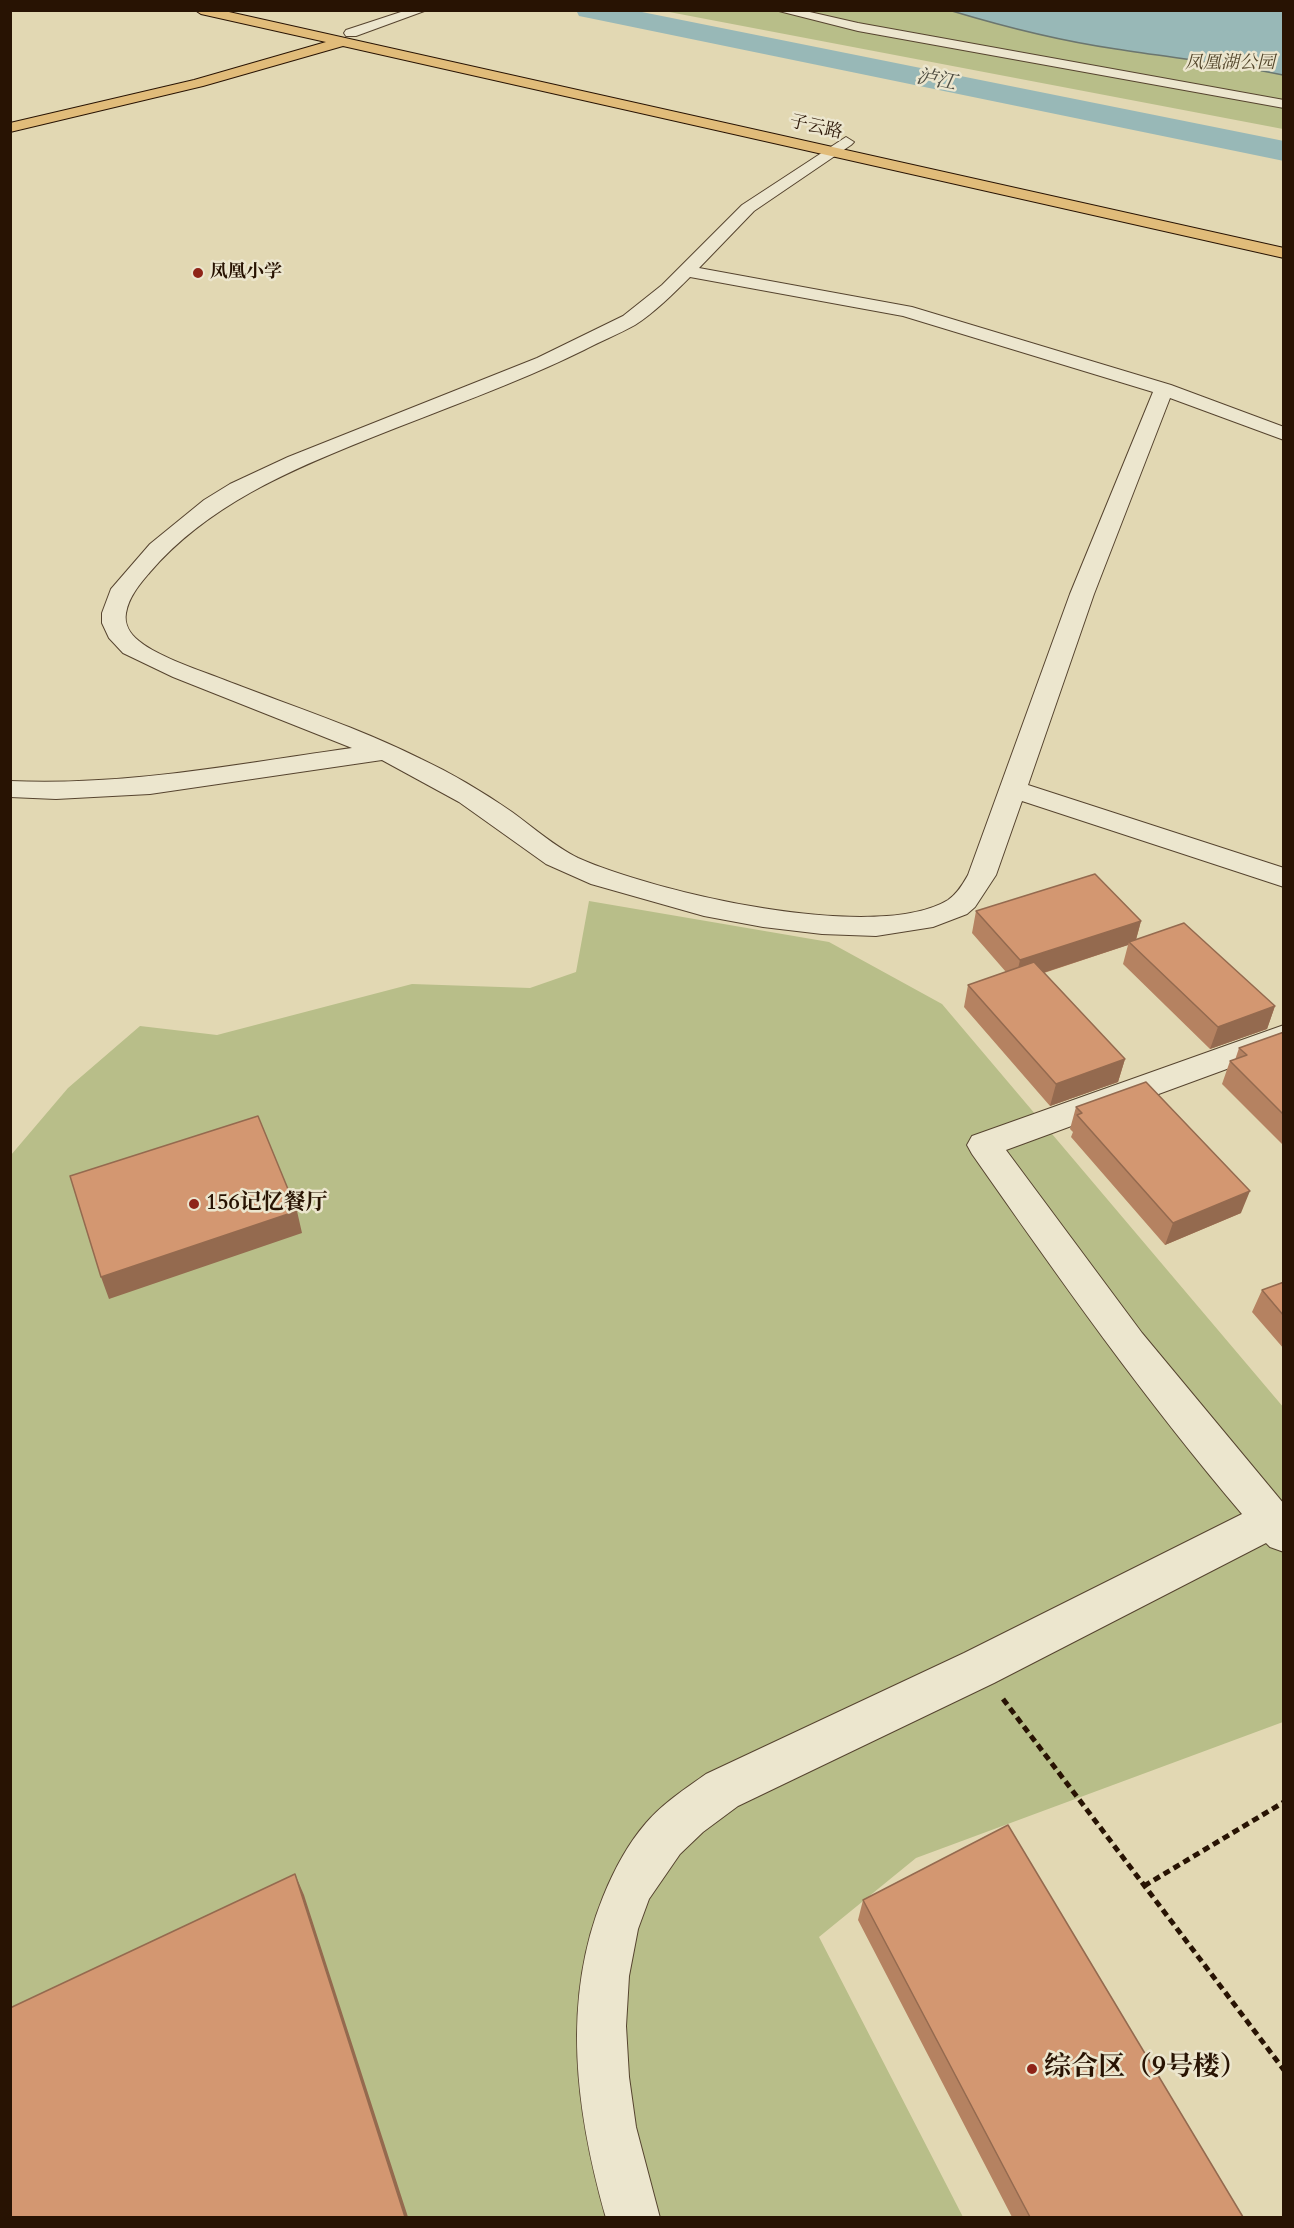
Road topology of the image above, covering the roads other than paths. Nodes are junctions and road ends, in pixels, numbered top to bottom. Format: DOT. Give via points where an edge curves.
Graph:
graph roads {
  1 [pos="201,10"];
  2 [pos="248,10"];
  3 [pos="782,10"];
  4 [pos="420,11"];
  5 [pos="313,36"];
  6 [pos="346,37"];
  7 [pos="1284,104"];
  8 [pos="10,114"];
  9 [pos="10,128"];
  10 [pos="839,147"];
  11 [pos="1284,238"];
  12 [pos="1284,253"];
  13 [pos="686,272"];
  14 [pos="1164,389"];
  15 [pos="1284,434"];
  16 [pos="385,752"];
  17 [pos="10,789"];
  18 [pos="1013,789"];
  19 [pos="1284,878"];
  20 [pos="1284,1036"];
  21 [pos="1277,1527"];
  22 [pos="633,2217"];
  1 -- 5 [label="main road"];
  2 -- 6 [label="main road, 子云路"];
  3 -- 7 [label="street"];
  4 -- 6 [label="street"];
  5 -- 6 [label="main road"];
  5 -- 8 [label="main road"];
  6 -- 9 [label="main road" via="207,80"];
  6 -- 10 [label="main road, 子云路"];
  10 -- 11 [label="main road, 子云路"];
  10 -- 12 [label="main road, 子云路"];
  10 -- 13 [label="street" via="748,208"];
  13 -- 14 [label="street" via="906,310"];
  13 -- 16 [label="street" via="630,320 594,339 305,457 238,489 165,543 123,589 114,623 132,648 182,672"];
  14 -- 15 [label="street"];
  14 -- 18 [label="street" via="1082,594"];
  16 -- 17 [label="street" via="103,790"];
  16 -- 18 [label="street" via="462,791 550,853 598,877 694,905 849,926 913,923 957,908 972,894 982,875"];
  18 -- 19 [label="street"];
  20 -- 21 [label="street" via="984,1145 1148,1369"];
  21 -- 22 [label="street" via="722,1790 686,1816 656,1846 633,1880 617,1919 603,1977 601,2041 608,2118"];
}
